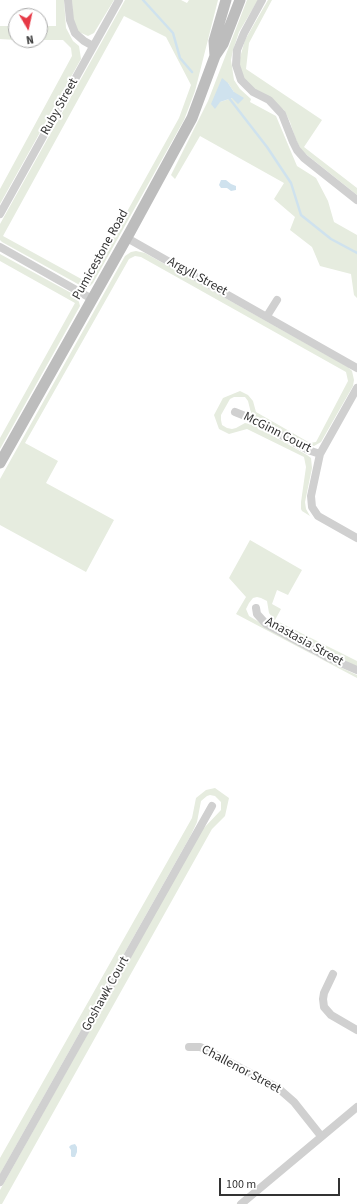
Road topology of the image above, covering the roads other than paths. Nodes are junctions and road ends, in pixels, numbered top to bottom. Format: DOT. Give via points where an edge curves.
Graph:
graph roads {
  1 [pos="68,0"];
  2 [pos="119,0"];
  3 [pos="226,0"];
  4 [pos="240,0"];
  5 [pos="262,0"];
  6 [pos="93,46"];
  7 [pos="215,56"];
  8 [pos="357,200"];
  9 [pos="0,214"];
  10 [pos="127,238"];
  11 [pos="0,247"];
  12 [pos="92,299"];
  13 [pos="277,300"];
  14 [pos="267,316"];
  15 [pos="357,368"];
  16 [pos="357,388"];
  17 [pos="235,412"];
  18 [pos="320,454"];
  19 [pos="0,463"];
  20 [pos="357,538"];
  21 [pos="256,608"];
  22 [pos="357,670"];
  23 [pos="212,806"];
  24 [pos="334,974"];
  25 [pos="357,1030"];
  26 [pos="189,1047"];
  27 [pos="357,1106"];
  28 [pos="321,1136"];
  29 [pos="0,1182"];
  30 [pos="241,1204"];
  1 -- 6 [label="street" via="70,20 75,33"];
  2 -- 6 [label="street, Ruby Street"];
  3 -- 7 [label="main road, Pumicestone Road" via="214,41"];
  4 -- 7 [label="main road, Pumicestone Road" via="223,44"];
  5 -- 8 [label="street" via="237,50 236,65 241,80 253,92 269,100 282,114 292,142 304,158"];
  6 -- 9 [label="street, Ruby Street"];
  7 -- 10 [label="main road, Pumicestone Road" via="192,118"];
  10 -- 12 [label="main road, Pumicestone Road"];
  10 -- 14 [label="street, Argyll Street"];
  11 -- 12 [label="street"];
  12 -- 19 [label="main road, Pumicestone Road"];
  13 -- 14 [label="street"];
  14 -- 15 [label="street, Argyll Street"];
  16 -- 18 [label="street"];
  17 -- 18 [label="street, McGinn Court"];
  18 -- 20 [label="street" via="311,496 312,507 318,516"];
  21 -- 22 [label="street, Anastasia Street" via="257,614 266,624"];
  23 -- 29 [label="street, Goshawk Court"];
  24 -- 25 [label="street" via="324,993 324,1007 331,1015"];
  26 -- 28 [label="street, Challenor Street" via="205,1049 278,1088 294,1102"];
  27 -- 28 [label="street"];
  28 -- 30 [label="street"];
}
